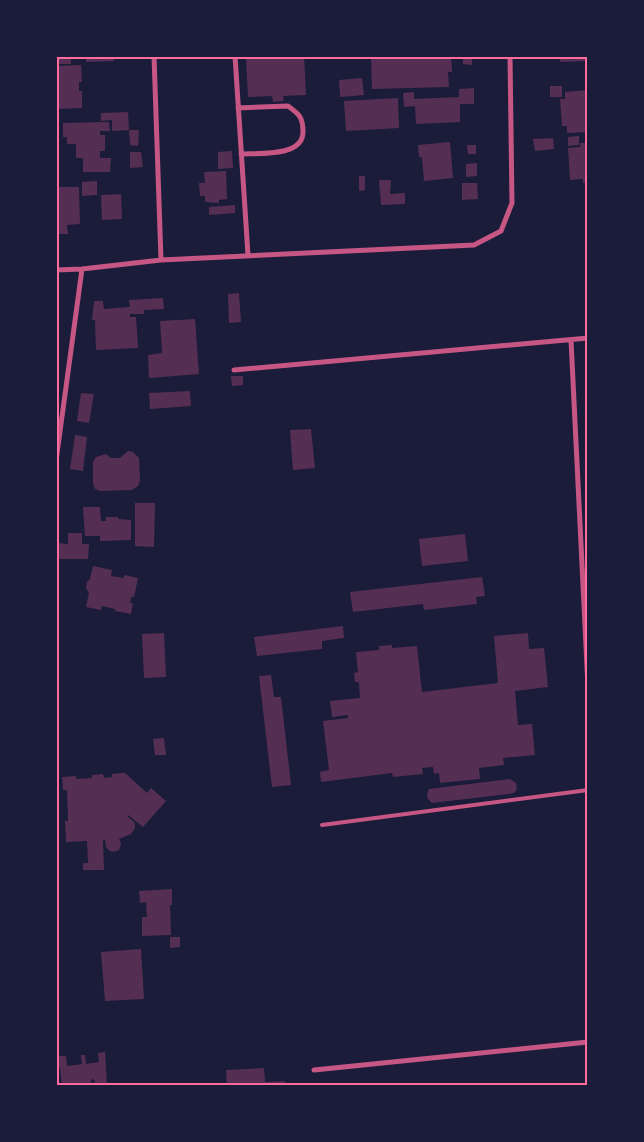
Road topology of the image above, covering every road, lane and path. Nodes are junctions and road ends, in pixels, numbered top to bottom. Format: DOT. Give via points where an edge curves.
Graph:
graph roads {
  1 [pos="154,56"];
  2 [pos="235,56"];
  3 [pos="510,56"];
  4 [pos="238,108"];
  5 [pos="241,154"];
  6 [pos="248,255"];
  7 [pos="162,260"];
  8 [pos="82,269"];
  9 [pos="56,270"];
  10 [pos="588,338"];
  11 [pos="571,340"];
  12 [pos="234,370"];
  13 [pos="56,460"];
  14 [pos="588,687"];
  15 [pos="588,790"];
  16 [pos="322,825"];
  17 [pos="588,1042"];
  18 [pos="314,1070"];
  1 -- 7 [label="street"];
  2 -- 4 [label="street"];
  3 -- 6 [label="street" via="512,203 501,231 474,245"];
  4 -- 5 [label="street"];
  4 -- 5 [label="street" via="288,106 302,120 303,136 287,151"];
  5 -- 6 [label="street"];
  6 -- 7 [label="street"];
  7 -- 8 [label="street"];
  8 -- 9 [label="street"];
  8 -- 13 [label="street"];
  10 -- 11 [label="street"];
  11 -- 12 [label="street"];
  11 -- 14 [label="street"];
  15 -- 16 [label="lane"];
  17 -- 18 [label="street"];
}
